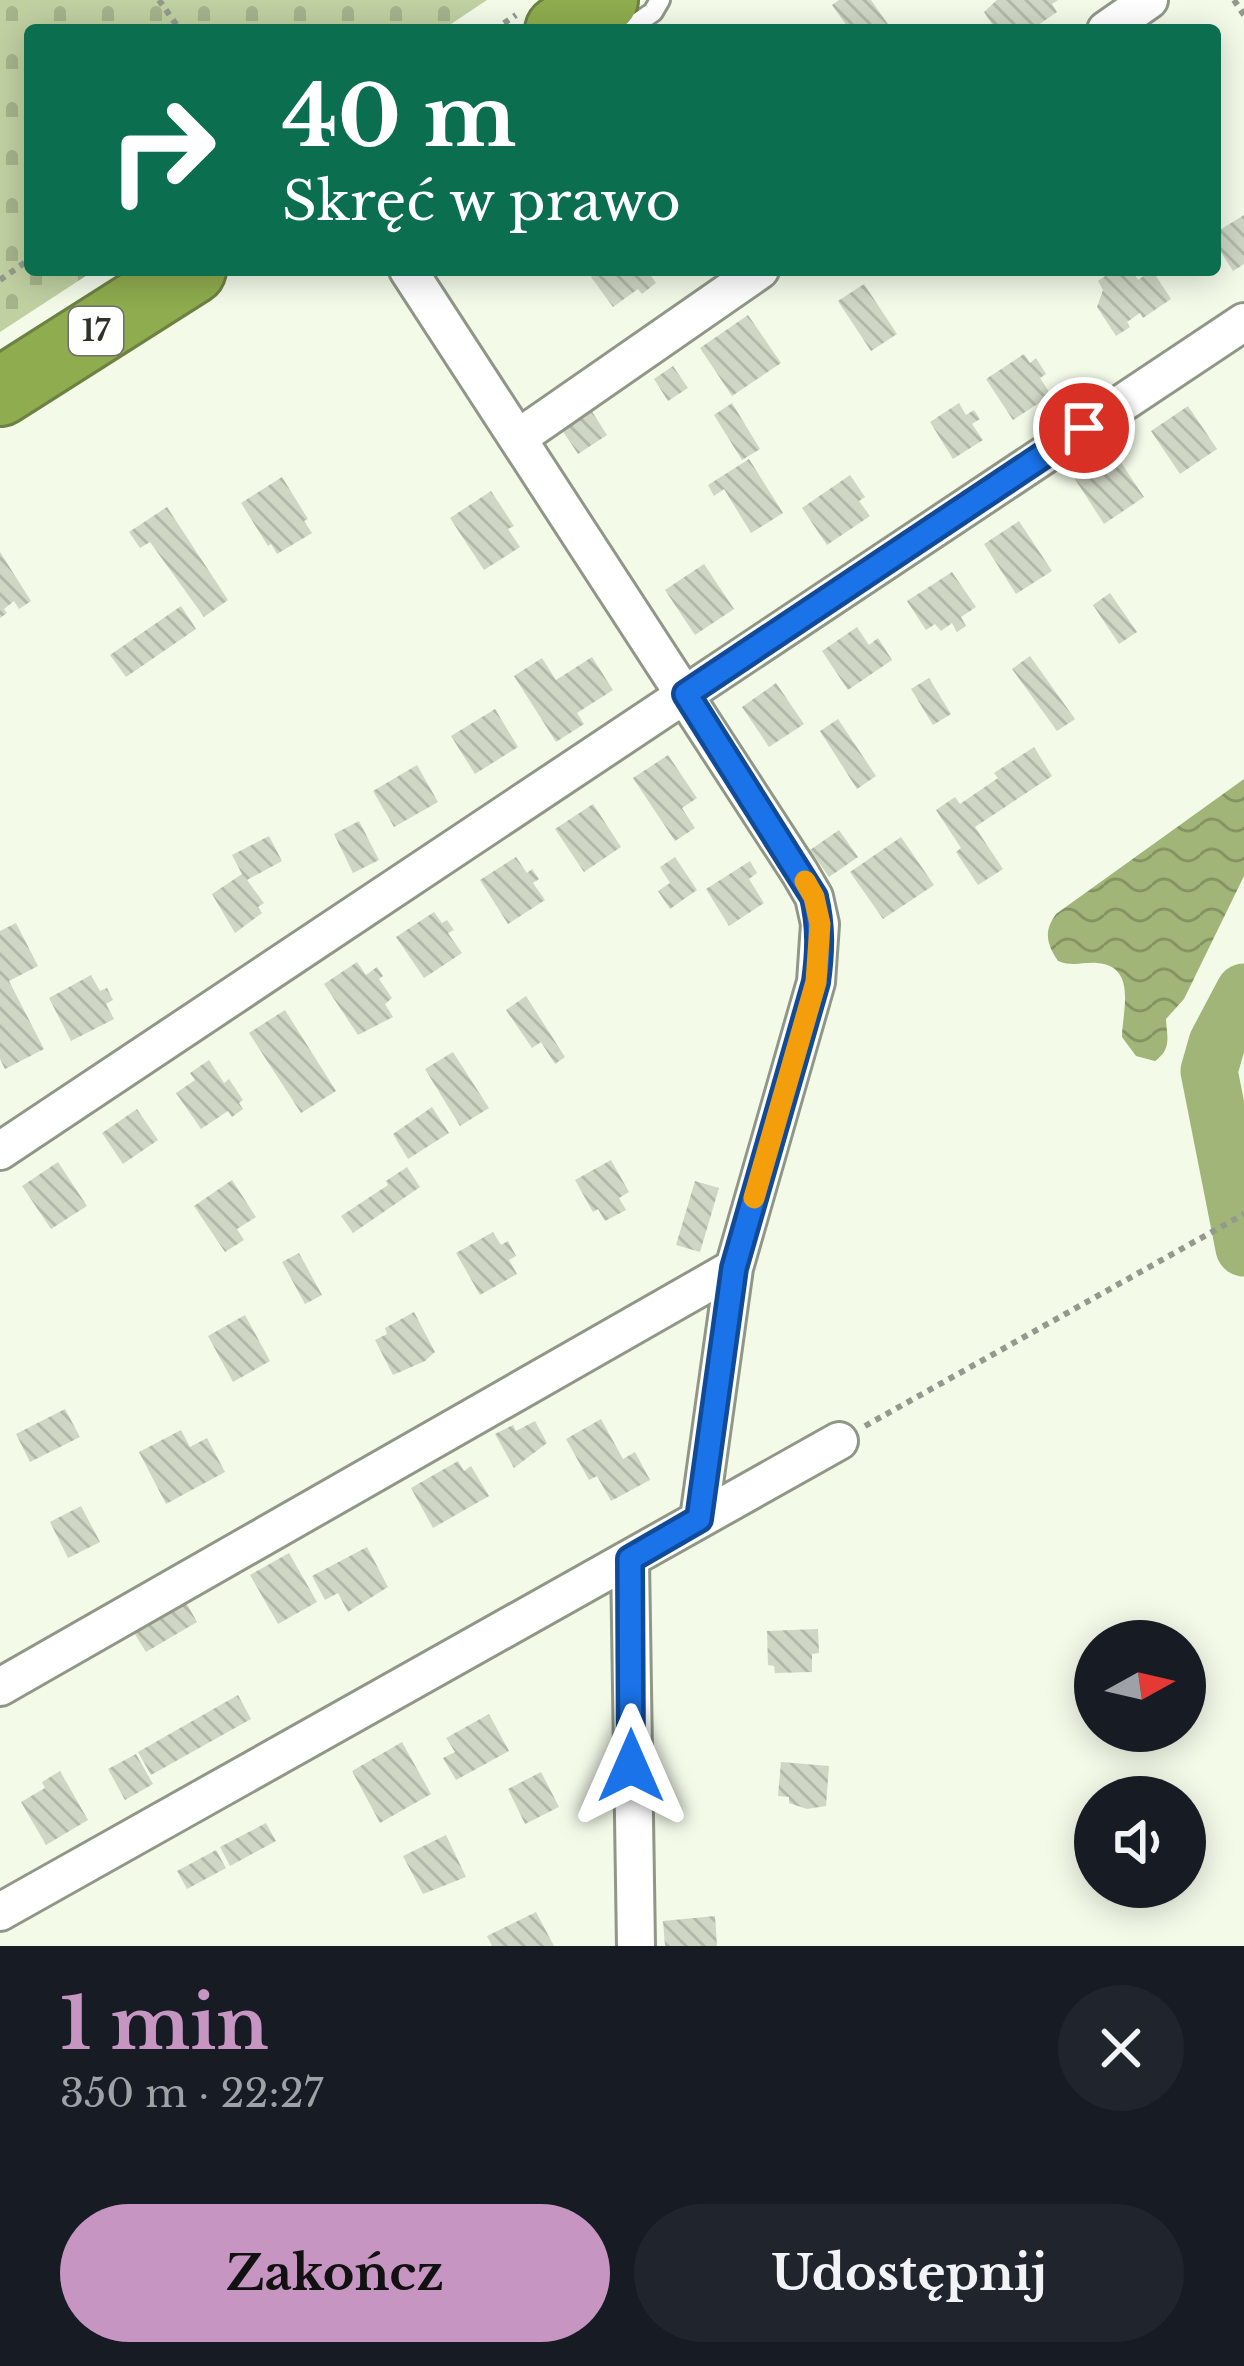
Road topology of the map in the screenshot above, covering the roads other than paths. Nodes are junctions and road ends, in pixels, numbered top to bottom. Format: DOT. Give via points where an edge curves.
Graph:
graph roads {
  1 [pos="604,0"];
  2 [pos="660,0"];
  3 [pos="1149,0"];
  4 [pos="568,24"];
  5 [pos="636,24"];
  6 [pos="1115,24"];
  7 [pos="180,276"];
  8 [pos="412,276"];
  9 [pos="751,276"];
  10 [pos="1244,322"];
  11 [pos="0,392"];
  12 [pos="518,438"];
  13 [pos="686,694"];
  14 [pos="0,1151"];
  15 [pos="734,1268"];
  16 [pos="839,1441"];
  17 [pos="699,1519"];
  18 [pos="630,1559"];
  19 [pos="0,1687"];
  20 [pos="0,1912"];
  21 [pos="636,1946"];
  1 -- 4 [label="highway"];
  2 -- 5 [label="lane"];
  3 -- 6 [label="street"];
  7 -- 11 [label="highway, 17" via="105,312"];
  8 -- 12 [label="street"];
  9 -- 12 [label="street"];
  10 -- 13 [label="street"];
  12 -- 13 [label="street"];
  13 -- 14 [label="street"];
  13 -- 15 [label="street" via="814,897 820,924 816,982"];
  15 -- 17 [label="street"];
  15 -- 19 [label="street"];
  16 -- 17 [label="street"];
  17 -- 18 [label="street"];
  18 -- 20 [label="street"];
  18 -- 21 [label="street"];
}
